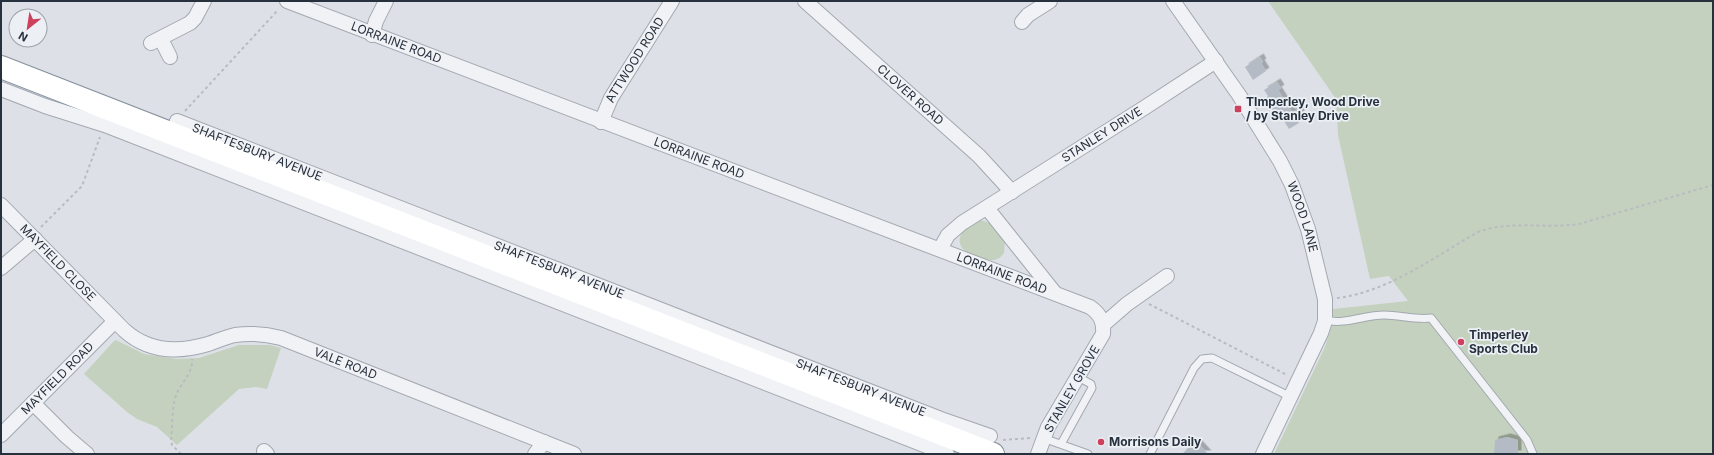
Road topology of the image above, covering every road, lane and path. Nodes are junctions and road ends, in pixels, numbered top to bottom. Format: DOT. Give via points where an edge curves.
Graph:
graph roads {
  1 [pos="204,1"];
  2 [pos="288,1"];
  3 [pos="386,1"];
  4 [pos="672,1"];
  5 [pos="805,1"];
  6 [pos="1050,1"];
  7 [pos="1172,1"];
  8 [pos="1022,22"];
  9 [pos="372,34"];
  10 [pos="170,57"];
  11 [pos="1216,61"];
  12 [pos="1,67"];
  13 [pos="1,89"];
  14 [pos="601,122"];
  15 [pos="104,124"];
  16 [pos="175,128"];
  17 [pos="1713,185"];
  18 [pos="1012,192"];
  19 [pos="311,197"];
  20 [pos="1,205"];
  21 [pos="987,208"];
  22 [pos="33,238"];
  23 [pos="940,249"];
  24 [pos="1,268"];
  25 [pos="1167,276"];
  26 [pos="1055,293"];
  27 [pos="1137,297"];
  28 [pos="1325,299"];
  29 [pos="1325,320"];
  30 [pos="115,321"];
  31 [pos="1104,324"];
  32 [pos="188,348"];
  33 [pos="1078,377"];
  34 [pos="1299,381"];
  35 [pos="1291,397"];
  36 [pos="33,403"];
  37 [pos="1,435"];
  38 [pos="1043,438"];
  39 [pos="951,439"];
  40 [pos="544,442"];
  41 [pos="1061,444"];
  42 [pos="985,446"];
  43 [pos="87,454"];
  44 [pos="181,454"];
  45 [pos="535,454"];
  46 [pos="574,454"];
  47 [pos="1038,454"];
  48 [pos="1088,454"];
  49 [pos="1150,454"];
  50 [pos="1263,454"];
  51 [pos="1533,454"];
  1 -- 10 [label="street" via="190,23 156,41"];
  2 -- 9 [label="street, LORRAINE ROAD"];
  2 -- 16 [label="path" via="231,60"];
  3 -- 9 [label="street"];
  4 -- 14 [label="street, ATTWOOD ROAD" via="611,98"];
  5 -- 18 [label="street, CLOVER ROAD" via="979,156"];
  6 -- 8 [label="street"];
  7 -- 11 [label="street, WOOD LANE"];
  9 -- 14 [label="street, LORRAINE ROAD"];
  11 -- 18 [label="street, STANLEY DRIVE"];
  11 -- 28 [label="street, WOOD LANE" via="1265,136 1292,186 1308,229"];
  12 -- 16 [label="highway, SHAFTESBURY AVENUE"];
  13 -- 15 [label="street, SHAFTESBURY AVENUE"];
  14 -- 23 [label="street, LORRAINE ROAD"];
  15 -- 19 [label="street, SHAFTESBURY AVENUE"];
  15 -- 22 [label="path" via="82,186"];
  16 -- 19 [label="highway, SHAFTESBURY AVENUE"];
  16 -- 39 [label="street, SHAFTESBURY AVENUE"];
  17 -- 28 [label="path" via="1579,224 1491,227 1390,281 1345,297"];
  18 -- 21 [label="street, STANLEY DRIVE"];
  19 -- 39 [label="highway, SHAFTESBURY AVENUE"];
  20 -- 22 [label="street, MAYFIELD CLOSE"];
  21 -- 23 [label="street, STANLEY DRIVE" via="954,230 944,240"];
  21 -- 26 [label="street"];
  22 -- 24 [label="street"];
  22 -- 30 [label="street, MAYFIELD CLOSE"];
  23 -- 26 [label="street, LORRAINE ROAD"];
  25 -- 27 [label="street"];
  26 -- 31 [label="street, LORRAINE ROAD" via="1090,307 1099,314"];
  27 -- 31 [label="street"];
  27 -- 34 [label="path"];
  28 -- 29 [label="street, WOOD LANE"];
  29 -- 34 [label="street, WOOD LANE"];
  29 -- 51 [label="lane" via="1348,321 1383,315 1431,318 1527,440"];
  30 -- 32 [label="street, VALE ROAD" via="141,343 168,349"];
  30 -- 36 [label="street, MAYFIELD ROAD"];
  31 -- 33 [label="street, STANLEY GROVE" via="1102,338"];
  32 -- 40 [label="street, VALE ROAD" via="210,344 235,335 265,335 290,340"];
  32 -- 44 [label="path" via="192,364 175,399 171,440 172,445"];
  33 -- 38 [label="street, STANLEY GROVE"];
  33 -- 41 [label="lane" via="1091,384 1092,388"];
  34 -- 35 [label="street, WOOD LANE"];
  35 -- 49 [label="lane" via="1212,358 1202,359 1194,368"];
  35 -- 50 [label="street, WOOD LANE"];
  36 -- 37 [label="street, MAYFIELD ROAD"];
  36 -- 43 [label="street"];
  38 -- 41 [label="lane"];
  38 -- 42 [label="path" via="1005,440"];
  38 -- 47 [label="street, STANLEY GROVE"];
  39 -- 42 [label="highway, SHAFTESBURY AVENUE"];
  40 -- 45 [label="street"];
  40 -- 46 [label="street, VALE ROAD"];
  41 -- 48 [label="lane"];
}
